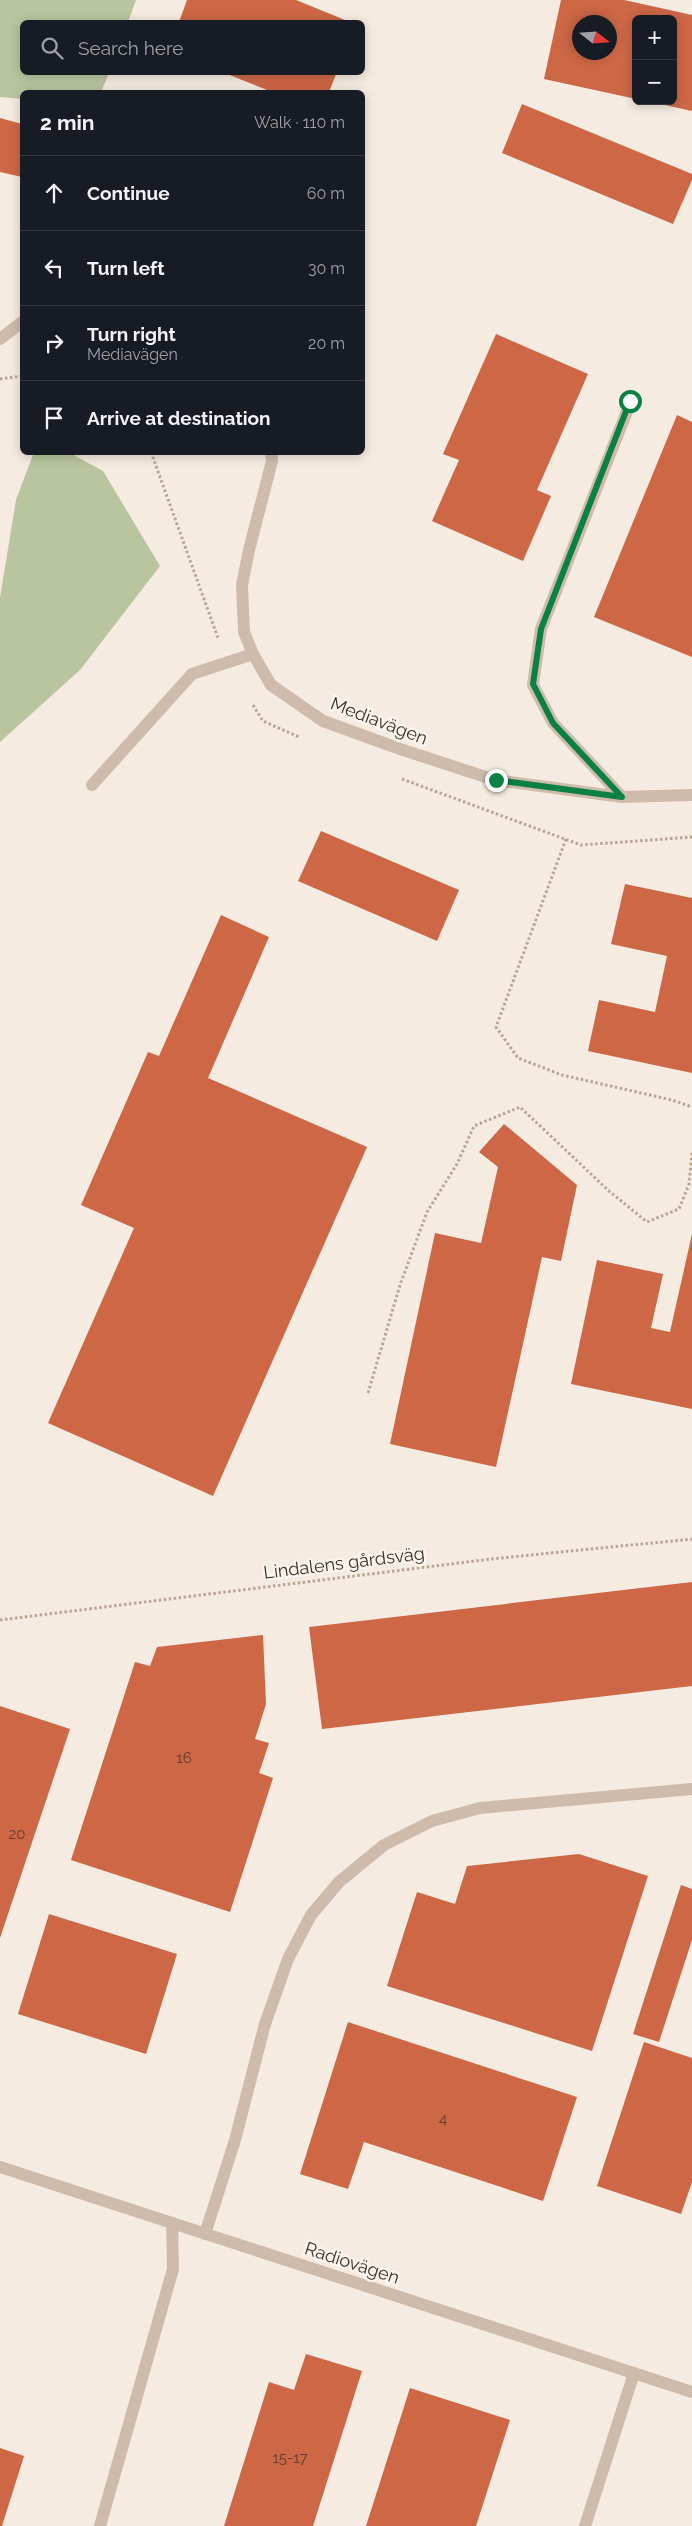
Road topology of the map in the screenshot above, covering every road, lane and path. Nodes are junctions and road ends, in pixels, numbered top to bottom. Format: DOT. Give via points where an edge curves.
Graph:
graph roads {
  1 [pos="20,324"];
  2 [pos="0,339"];
  3 [pos="20,376"];
  4 [pos="0,379"];
  5 [pos="630,401"];
  6 [pos="271,455"];
  7 [pos="253,654"];
  8 [pos="92,785"];
  9 [pos="692,795"];
  10 [pos="622,797"];
  11 [pos="566,839"];
  12 [pos="692,1107"];
  13 [pos="692,1153"];
  14 [pos="368,1393"];
  15 [pos="692,1539"];
  16 [pos="0,1620"];
  17 [pos="692,1789"];
  18 [pos="0,2168"];
  19 [pos="172,2223"];
  20 [pos="205,2234"];
  21 [pos="634,2373"];
  22 [pos="692,2392"];
  23 [pos="100,2526"];
  24 [pos="585,2526"];
  1 -- 2 [label="street"];
  3 -- 4 [label="path"];
  5 -- 10 [label="street" via="541,629 533,684 553,723"];
  6 -- 7 [label="street, Mediavägen" via="242,585 244,632"];
  7 -- 8 [label="street" via="192,674"];
  7 -- 10 [label="street, Mediavägen" via="271,685 323,721 496,780"];
  9 -- 10 [label="street, Mediavägen"];
  11 -- 12 [label="path" via="496,1027 518,1058 562,1075"];
  13 -- 14 [label="path" via="689,1184 680,1208 647,1222 520,1107 474,1126 457,1164 427,1212 400,1285"];
  15 -- 16 [label="path, Lindalens gårdsväg" via="491,1559"];
  17 -- 20 [label="street" via="480,1808 432,1821 384,1846 338,1882 312,1915 288,1959 265,2024 235,2140"];
  18 -- 19 [label="street, Radiovägen"];
  19 -- 20 [label="street, Radiovägen"];
  19 -- 23 [label="street" via="173,2270"];
  20 -- 21 [label="street, Radiovägen"];
  21 -- 22 [label="street, Radiovägen"];
  21 -- 24 [label="street"];
}
